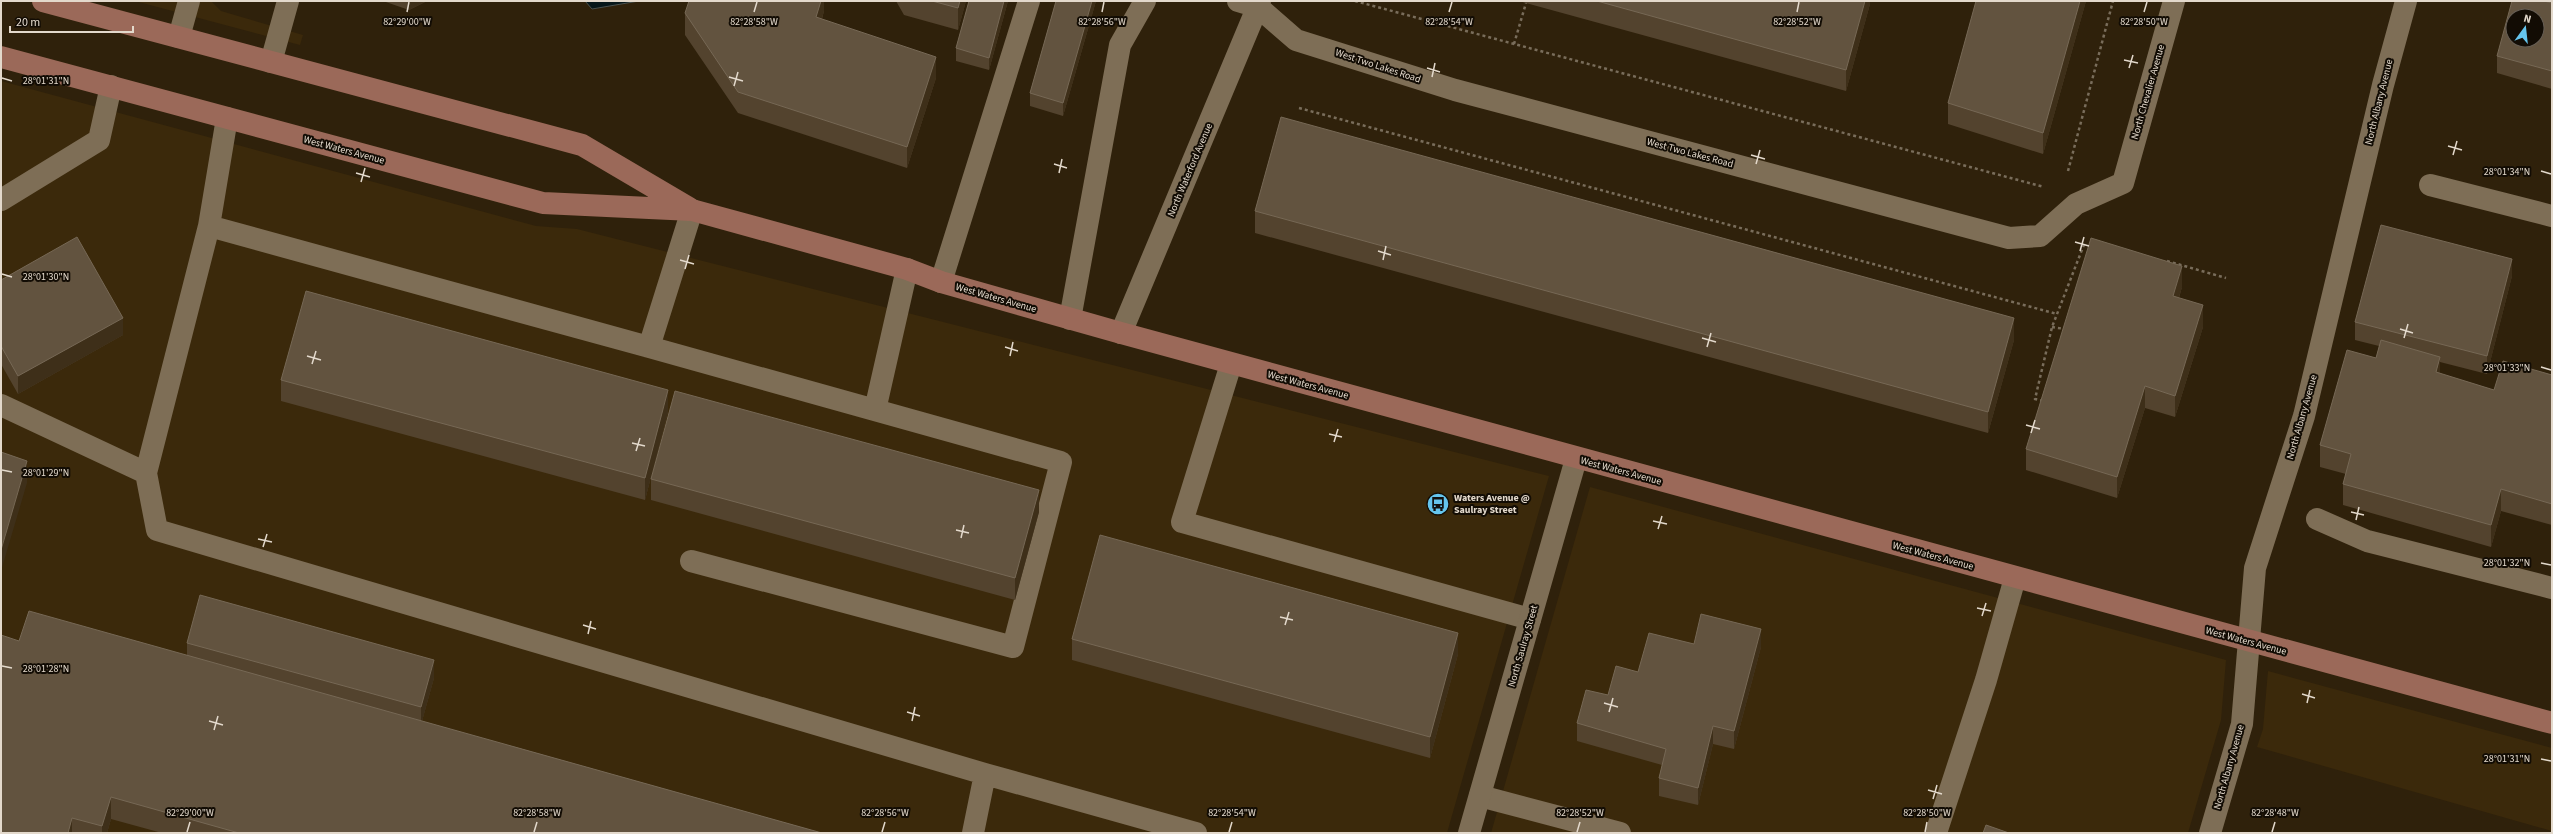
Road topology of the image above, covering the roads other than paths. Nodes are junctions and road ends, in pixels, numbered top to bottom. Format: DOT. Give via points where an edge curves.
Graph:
graph roads {
  1 [pos="43,1"];
  2 [pos="189,1"];
  3 [pos="288,1"];
  4 [pos="1029,1"];
  5 [pos="1146,1"];
  6 [pos="2174,1"];
  7 [pos="2406,1"];
  8 [pos="1252,3"];
  9 [pos="179,37"];
  10 [pos="1,57"];
  11 [pos="272,62"];
  12 [pos="111,86"];
  13 [pos="227,118"];
  14 [pos="2123,183"];
  15 [pos="2430,185"];
  16 [pos="1,200"];
  17 [pos="692,210"];
  18 [pos="2552,216"];
  19 [pos="209,226"];
  20 [pos="907,269"];
  21 [pos="941,282"];
  22 [pos="1070,319"];
  23 [pos="1121,334"];
  24 [pos="649,347"];
  25 [pos="1231,364"];
  26 [pos="1,405"];
  27 [pos="874,410"];
  28 [pos="1576,459"];
  29 [pos="146,473"];
  30 [pos="2317,519"];
  31 [pos="691,561"];
  32 [pos="2015,578"];
  33 [pos="2552,588"];
  34 [pos="1530,619"];
  35 [pos="2249,641"];
  36 [pos="2552,723"];
  37 [pos="985,774"];
  38 [pos="1480,796"];
  39 [pos="974,833"];
  40 [pos="1196,833"];
  41 [pos="1469,833"];
  42 [pos="1620,833"];
  43 [pos="1936,833"];
  44 [pos="2210,833"];
  1 -- 9 [label="main road, West Waters Avenue"];
  2 -- 9 [label="street"];
  3 -- 11 [label="street"];
  4 -- 21 [label="street"];
  5 -- 22 [label="street" via="1120,45"];
  6 -- 14 [label="street, North Chevalier Avenue"];
  7 -- 35 [label="street, North Albany Avenue" via="2383,85 2304,416 2254,568"];
  8 -- 14 [label="street, West Two Lakes Road" via="1296,40 1455,90 2009,238 2040,236 2076,204"];
  8 -- 23 [label="street, North Waterford Avenue"];
  9 -- 11 [label="main road, West Waters Avenue"];
  10 -- 12 [label="main road, West Waters Avenue"];
  11 -- 17 [label="main road, West Waters Avenue" via="582,145"];
  12 -- 13 [label="main road, West Waters Avenue"];
  12 -- 16 [label="street" via="99,140"];
  13 -- 17 [label="main road, West Waters Avenue" via="543,203"];
  13 -- 19 [label="street"];
  15 -- 18 [label="street"];
  17 -- 20 [label="main road, West Waters Avenue"];
  17 -- 24 [label="street"];
  19 -- 24 [label="street"];
  19 -- 29 [label="street"];
  20 -- 21 [label="main road, West Waters Avenue"];
  20 -- 27 [label="street"];
  21 -- 22 [label="main road, West Waters Avenue"];
  22 -- 23 [label="main road, West Waters Avenue"];
  23 -- 25 [label="main road, West Waters Avenue"];
  24 -- 27 [label="street"];
  25 -- 28 [label="main road, West Waters Avenue"];
  25 -- 34 [label="street" via="1182,522"];
  26 -- 29 [label="street"];
  27 -- 31 [label="street" via="1061,462 1013,647"];
  28 -- 32 [label="main road, West Waters Avenue"];
  28 -- 34 [label="street, North Saulray Street"];
  29 -- 37 [label="street" via="157,530"];
  30 -- 33 [label="street" via="2367,540"];
  32 -- 35 [label="main road, West Waters Avenue"];
  32 -- 43 [label="street" via="1986,680"];
  34 -- 38 [label="street, North Saulray Street"];
  35 -- 36 [label="main road, West Waters Avenue"];
  35 -- 44 [label="street, North Albany Avenue" via="2242,724"];
  37 -- 39 [label="street"];
  37 -- 40 [label="street"];
  38 -- 41 [label="street, North Saulray Street"];
  38 -- 42 [label="street"];
}
